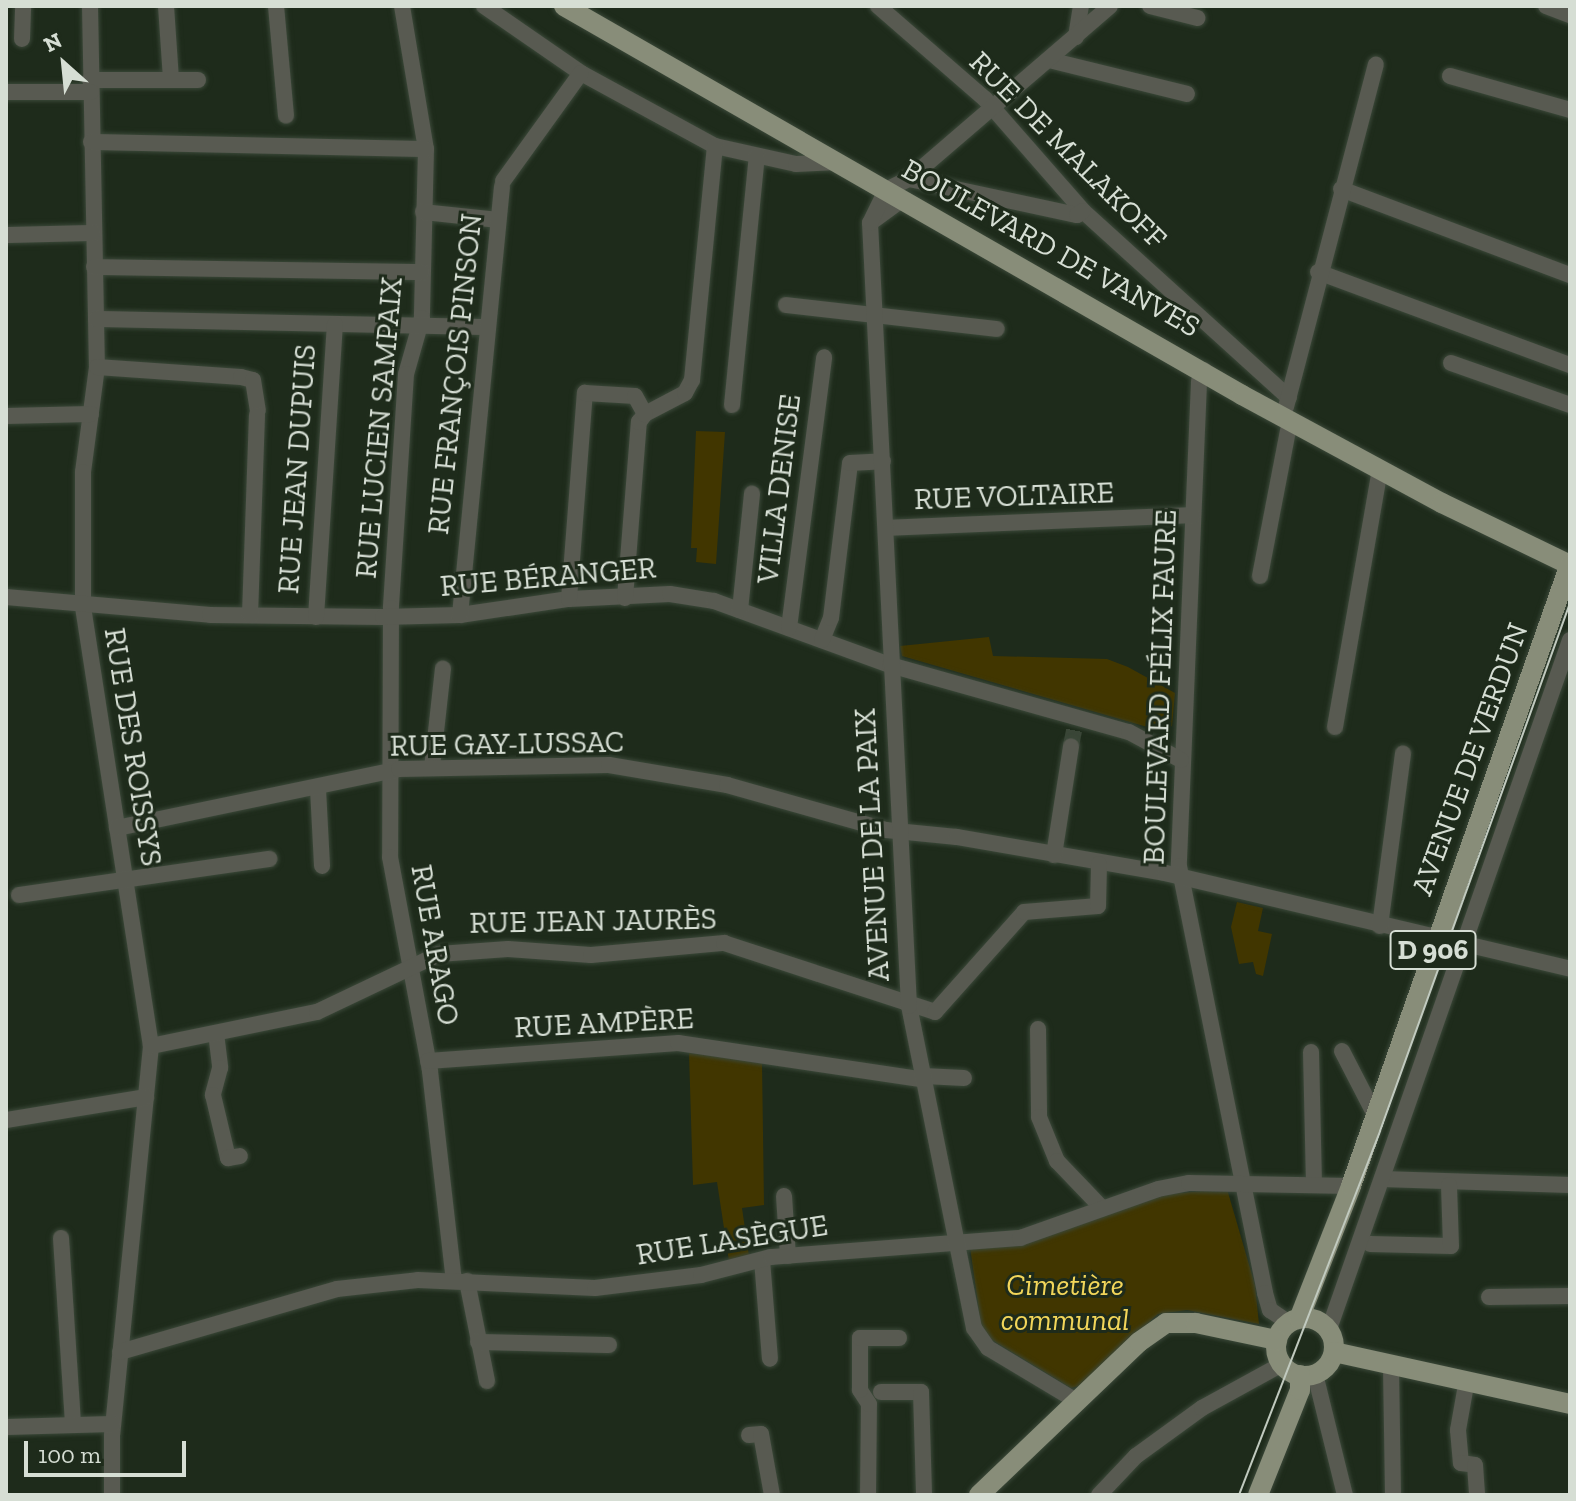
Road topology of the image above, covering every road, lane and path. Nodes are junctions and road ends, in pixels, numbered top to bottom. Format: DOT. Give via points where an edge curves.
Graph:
graph roads {
  1 [pos="23,6"];
  2 [pos="90,6"];
  3 [pos="166,6"];
  4 [pos="276,6"];
  5 [pos="402,6"];
  6 [pos="484,6"];
  7 [pos="564,6"];
  8 [pos="878,6"];
  9 [pos="1081,6"];
  10 [pos="1110,6"];
  11 [pos="1150,6"];
  12 [pos="1546,6"];
  13 [pos="1570,15"];
  14 [pos="1197,18"];
  15 [pos="1076,37"];
  16 [pos="22,39"];
  17 [pos="1049,60"];
  18 [pos="1376,65"];
  19 [pos="581,73"];
  20 [pos="1450,76"];
  21 [pos="171,80"];
  22 [pos="198,80"];
  23 [pos="90,86"];
  24 [pos="6,92"];
  25 [pos="1187,94"];
  26 [pos="992,106"];
  27 [pos="1570,110"];
  28 [pos="286,116"];
  29 [pos="91,142"];
  30 [pos="715,146"];
  31 [pos="426,149"];
  32 [pos="757,156"];
  33 [pos="838,162"];
  34 [pos="909,179"];
  35 [pos="1341,189"];
  36 [pos="895,195"];
  37 [pos="1083,211"];
  38 [pos="423,212"];
  39 [pos="498,220"];
  40 [pos="93,233"];
  41 [pos="6,235"];
  42 [pos="94,267"];
  43 [pos="422,272"];
  44 [pos="1318,272"];
  45 [pos="1570,275"];
  46 [pos="786,305"];
  47 [pos="876,315"];
  48 [pos="96,319"];
  49 [pos="335,325"];
  50 [pos="487,327"];
  51 [pos="420,328"];
  52 [pos="997,329"];
  53 [pos="824,357"];
  54 [pos="1451,363"];
  55 [pos="1570,365"];
  56 [pos="97,367"];
  57 [pos="1204,370"];
  58 [pos="732,405"];
  59 [pos="1570,405"];
  60 [pos="1288,406"];
  61 [pos="91,414"];
  62 [pos="645,414"];
  63 [pos="6,416"];
  64 [pos="883,461"];
  65 [pos="1380,470"];
  66 [pos="752,494"];
  67 [pos="1193,515"];
  68 [pos="886,528"];
  69 [pos="1569,571"];
  70 [pos="1260,576"];
  71 [pos="6,597"];
  72 [pos="625,598"];
  73 [pos="569,599"];
  74 [pos="83,607"];
  75 [pos="740,610"];
  76 [pos="250,615"];
  77 [pos="460,615"];
  78 [pos="316,617"];
  79 [pos="394,617"];
  80 [pos="789,628"];
  81 [pos="822,640"];
  82 [pos="1570,640"];
  83 [pos="890,665"];
  84 [pos="443,669"];
  85 [pos="1335,727"];
  86 [pos="1071,746"];
  87 [pos="1403,754"];
  88 [pos="1181,760"];
  89 [pos="432,768"];
  90 [pos="388,771"];
  91 [pos="318,789"];
  92 [pos="117,828"];
  93 [pos="899,831"];
  94 [pos="1054,855"];
  95 [pos="269,859"];
  96 [pos="1099,864"];
  97 [pos="322,866"];
  98 [pos="1180,878"];
  99 [pos="126,883"];
  100 [pos="19,895"];
  101 [pos="1380,926"];
  102 [pos="1437,937"];
  103 [pos="1464,943"];
  104 [pos="410,968"];
  105 [pos="1570,969"];
  106 [pos="909,1006"];
  107 [pos="1038,1029"];
  108 [pos="216,1033"];
  109 [pos="151,1046"];
  110 [pos="1342,1051"];
  111 [pos="1311,1052"];
  112 [pos="428,1061"];
  113 [pos="924,1078"];
  114 [pos="964,1078"];
  115 [pos="146,1097"];
  116 [pos="1376,1117"];
  117 [pos="6,1120"];
  118 [pos="240,1156"];
  119 [pos="1382,1179"];
  120 [pos="1241,1180"];
  121 [pos="1314,1183"];
  122 [pos="1449,1185"];
  123 [pos="1570,1185"];
  124 [pos="1351,1186"];
  125 [pos="784,1196"];
  126 [pos="1102,1208"];
  127 [pos="61,1238"];
  128 [pos="955,1242"];
  129 [pos="1370,1244"];
  130 [pos="788,1256"];
  131 [pos="762,1260"];
  132 [pos="460,1281"];
  133 [pos="1570,1296"];
  134 [pos="1489,1297"];
  135 [pos="1288,1327"];
  136 [pos="1329,1329"];
  137 [pos="899,1338"];
  138 [pos="478,1342"];
  139 [pos="609,1345"];
  140 [pos="120,1352"];
  141 [pos="1334,1352"];
  142 [pos="770,1359"];
  143 [pos="1282,1364"];
  144 [pos="1391,1367"];
  145 [pos="1308,1375"];
  146 [pos="487,1381"];
  147 [pos="1466,1385"];
  148 [pos="881,1392"];
  149 [pos="1078,1402"];
  150 [pos="1561,1403"];
  151 [pos="1570,1413"];
  152 [pos="113,1424"];
  153 [pos="73,1425"];
  154 [pos="6,1427"];
  155 [pos="749,1435"];
  156 [pos="112,1495"];
  157 [pos="772,1495"];
  158 [pos="868,1495"];
  159 [pos="924,1495"];
  160 [pos="979,1495"];
  161 [pos="1099,1495"];
  162 [pos="1258,1495"];
  163 [pos="1345,1495"];
  164 [pos="1393,1495"];
  165 [pos="1477,1495"];
  1 -- 16 [label="street"];
  2 -- 23 [label="street, RUE DES ROISSYS"];
  3 -- 21 [label="street"];
  4 -- 28 [label="street"];
  5 -- 31 [label="street, RUE LUCIEN SAMPAIX"];
  6 -- 19 [label="street"];
  7 -- 33 [label="main road, BOULEVARD DE VANVES"];
  8 -- 26 [label="street, RUE DE MALAKOFF"];
  9 -- 15 [label="street"];
  10 -- 15 [label="street"];
  11 -- 14 [label="street"];
  12 -- 13 [label="street"];
  15 -- 17 [label="street"];
  17 -- 25 [label="street"];
  17 -- 26 [label="street"];
  18 -- 35 [label="street"];
  19 -- 30 [label="street"];
  19 -- 39 [label="street, RUE FRANÇOIS PINSON" via="503,184"];
  20 -- 27 [label="street"];
  21 -- 22 [label="street"];
  21 -- 23 [label="street"];
  23 -- 24 [label="street"];
  23 -- 29 [label="street, RUE DES ROISSYS"];
  26 -- 34 [label="street"];
  26 -- 37 [label="street, RUE DE MALAKOFF"];
  29 -- 31 [label="street"];
  29 -- 40 [label="street, RUE DES ROISSYS"];
  30 -- 32 [label="street"];
  30 -- 62 [label="street" via="692,380 685,393"];
  31 -- 38 [label="street, RUE LUCIEN SAMPAIX"];
  32 -- 33 [label="street" via="796,164"];
  32 -- 58 [label="street"];
  33 -- 36 [label="main road, BOULEVARD DE VANVES"];
  34 -- 36 [label="street"];
  34 -- 37 [label="street" via="1077,215"];
  35 -- 44 [label="street"];
  35 -- 45 [label="street"];
  36 -- 47 [label="street, AVENUE DE LA PAIX" via="870,223"];
  36 -- 57 [label="main road, BOULEVARD DE VANVES"];
  37 -- 60 [label="street, RUE DE MALAKOFF"];
  38 -- 39 [label="street"];
  38 -- 43 [label="street, RUE LUCIEN SAMPAIX"];
  39 -- 50 [label="street, RUE FRANÇOIS PINSON"];
  40 -- 41 [label="street"];
  40 -- 42 [label="street, RUE DES ROISSYS"];
  42 -- 43 [label="street"];
  42 -- 48 [label="street, RUE DES ROISSYS"];
  43 -- 51 [label="street, RUE LUCIEN SAMPAIX"];
  44 -- 55 [label="street"];
  44 -- 60 [label="street"];
  46 -- 47 [label="street"];
  47 -- 52 [label="street"];
  47 -- 64 [label="street, AVENUE DE LA PAIX"];
  48 -- 49 [label="street"];
  48 -- 56 [label="street, RUE DES ROISSYS"];
  49 -- 51 [label="street"];
  49 -- 78 [label="street, RUE JEAN DUPUIS"];
  50 -- 51 [label="street"];
  50 -- 77 [label="street, RUE FRANÇOIS PINSON"];
  51 -- 79 [label="street, RUE LUCIEN SAMPAIX" via="406,374"];
  53 -- 80 [label="street, VILLA DENISE"];
  54 -- 59 [label="street"];
  56 -- 61 [label="street, RUE DES ROISSYS"];
  56 -- 76 [label="street" via="253,380 258,413"];
  57 -- 60 [label="main road, BOULEVARD DE VANVES"];
  57 -- 67 [label="street, BOULEVARD FÉLIX FAURE"];
  60 -- 65 [label="main road, BOULEVARD DE VANVES"];
  60 -- 70 [label="street"];
  61 -- 63 [label="street"];
  61 -- 74 [label="street, RUE DES ROISSYS" via="83,472"];
  62 -- 72 [label="street" via="639,422"];
  62 -- 73 [label="street" via="635,396 585,393"];
  64 -- 68 [label="street, AVENUE DE LA PAIX"];
  64 -- 81 [label="street" via="850,463 831,618"];
  65 -- 69 [label="main road, BOULEVARD DE VANVES"];
  65 -- 85 [label="street"];
  66 -- 75 [label="street"];
  67 -- 68 [label="street, RUE VOLTAIRE"];
  67 -- 88 [label="street, BOULEVARD FÉLIX FAURE"];
  68 -- 83 [label="street, AVENUE DE LA PAIX"];
  69 -- 102 [label="main road, AVENUE DE VERDUN / D 906"];
  71 -- 74 [label="street, RUE BÉRANGER"];
  72 -- 73 [label="street, RUE BÉRANGER"];
  72 -- 75 [label="street, RUE BÉRANGER" via="670,594"];
  73 -- 77 [label="street, RUE BÉRANGER"];
  74 -- 76 [label="street, RUE BÉRANGER"];
  74 -- 92 [label="street, RUE DES ROISSYS"];
  75 -- 80 [label="street, RUE BÉRANGER"];
  76 -- 78 [label="street, RUE BÉRANGER"];
  77 -- 79 [label="street, RUE BÉRANGER"];
  78 -- 79 [label="street, RUE BÉRANGER"];
  79 -- 90 [label="street, RUE ARAGO"];
  80 -- 81 [label="street, RUE BÉRANGER"];
  81 -- 83 [label="street, RUE BÉRANGER"];
  82 -- 103 [label="street, AVENUE DE VERDUN"];
  83 -- 88 [label="street, RUE BÉRANGER" via="1129,732"];
  83 -- 93 [label="street, AVENUE DE LA PAIX"];
  84 -- 89 [label="street"];
  86 -- 94 [label="street"];
  87 -- 101 [label="street"];
  88 -- 98 [label="street, BOULEVARD FÉLIX FAURE"];
  89 -- 90 [label="street, RUE GAY-LUSSAC"];
  89 -- 93 [label="street, RUE GAY-LUSSAC" via="609,765 727,785"];
  90 -- 91 [label="street, RUE GAY-LUSSAC"];
  90 -- 104 [label="street, RUE ARAGO" via="390,857"];
  91 -- 92 [label="street, RUE GAY-LUSSAC"];
  91 -- 97 [label="street"];
  92 -- 99 [label="street, RUE DES ROISSYS"];
  93 -- 94 [label="street, RUE GAY-LUSSAC"];
  93 -- 106 [label="street, AVENUE DE LA PAIX"];
  94 -- 96 [label="street, RUE GAY-LUSSAC"];
  95 -- 99 [label="street"];
  96 -- 98 [label="street, RUE GAY-LUSSAC"];
  96 -- 106 [label="street, RUE JEAN JAURÈS" via="1100,901 1094,909 1024,912 935,1012"];
  98 -- 101 [label="street, RUE GAY-LUSSAC"];
  98 -- 120 [label="street, BOULEVARD FÉLIX FAURE"];
  99 -- 100 [label="street"];
  99 -- 109 [label="street, RUE DES ROISSYS"];
  101 -- 102 [label="street, RUE GAY-LUSSAC"];
  102 -- 103 [label="street, RUE GAY-LUSSAC"];
  102 -- 116 [label="main road, AVENUE DE VERDUN / D 906"];
  103 -- 105 [label="street, RUE GAY-LUSSAC"];
  103 -- 119 [label="street, AVENUE DE VERDUN"];
  104 -- 106 [label="street, RUE JEAN JAURÈS" via="449,952 508,949 591,955 724,943"];
  104 -- 108 [label="street, RUE JEAN JAURÈS" via="317,1012"];
  104 -- 112 [label="street, RUE ARAGO"];
  106 -- 113 [label="street, AVENUE DE LA PAIX"];
  107 -- 126 [label="street" via="1039,1117 1057,1161"];
  108 -- 109 [label="street, RUE JEAN JAURÈS"];
  108 -- 118 [label="street" via="220,1068 213,1095 228,1158"];
  109 -- 115 [label="street, RUE DES ROISSYS"];
  110 -- 116 [label="street"];
  111 -- 121 [label="street"];
  112 -- 113 [label="street, RUE AMPÈRE" via="678,1043"];
  112 -- 132 [label="street, RUE ARAGO"];
  113 -- 114 [label="street, RUE AMPÈRE"];
  113 -- 128 [label="street, AVENUE DE LA PAIX"];
  115 -- 117 [label="street"];
  115 -- 140 [label="street, RUE DES ROISSYS"];
  116 -- 124 [label="main road, AVENUE DE VERDUN / D 906"];
  119 -- 122 [label="street"];
  119 -- 136 [label="street, AVENUE DE VERDUN"];
  120 -- 121 [label="street, RUE LASÈGUE"];
  120 -- 126 [label="street, RUE LASÈGUE" via="1158,1189"];
  120 -- 135 [label="street, BOULEVARD FÉLIX FAURE" via="1270,1310"];
  121 -- 124 [label="street, RUE LASÈGUE"];
  122 -- 123 [label="street"];
  122 -- 129 [label="street" via="1451,1246"];
  124 -- 135 [label="main road, AVENUE DE VERDUN / D 906"];
  125 -- 130 [label="street"];
  126 -- 128 [label="street, RUE LASÈGUE" via="1020,1238"];
  127 -- 153 [label="street"];
  128 -- 130 [label="street, RUE LASÈGUE"];
  128 -- 149 [label="street, AVENUE DE LA PAIX" via="970,1316 982,1343"];
  130 -- 131 [label="street, RUE LASÈGUE"];
  131 -- 132 [label="street, RUE LASÈGUE" via="701,1275 595,1288"];
  131 -- 142 [label="street"];
  132 -- 138 [label="street, RUE ARAGO"];
  132 -- 140 [label="street, RUE LASÈGUE" via="337,1289"];
  133 -- 134 [label="street"];
  135 -- 136 [label="main road" via="1311,1318"];
  135 -- 143 [label="main road"];
  135 -- 149 [label="main road" via="1166,1323"];
  136 -- 141 [label="main road"];
  137 -- 158 [label="street" via="860,1338 860,1390 869,1404"];
  138 -- 139 [label="street"];
  138 -- 146 [label="street, RUE ARAGO"];
  140 -- 152 [label="street, RUE DES ROISSYS"];
  141 -- 144 [label="main road"];
  141 -- 145 [label="main road"];
  143 -- 145 [label="main road"];
  143 -- 161 [label="street" via="1202,1408 1136,1456"];
  144 -- 147 [label="main road"];
  144 -- 164 [label="street"];
  145 -- 162 [label="main road"];
  145 -- 163 [label="street"];
  147 -- 150 [label="main road"];
  147 -- 165 [label="street" via="1458,1430 1461,1463 1475,1465"];
  148 -- 159 [label="street" via="921,1392"];
  149 -- 160 [label="main road"];
  150 -- 151 [label="main road"];
  152 -- 153 [label="street"];
  152 -- 156 [label="street, RUE DES ROISSYS"];
  153 -- 154 [label="street"];
  155 -- 157 [label="street" via="761,1434"];
}
